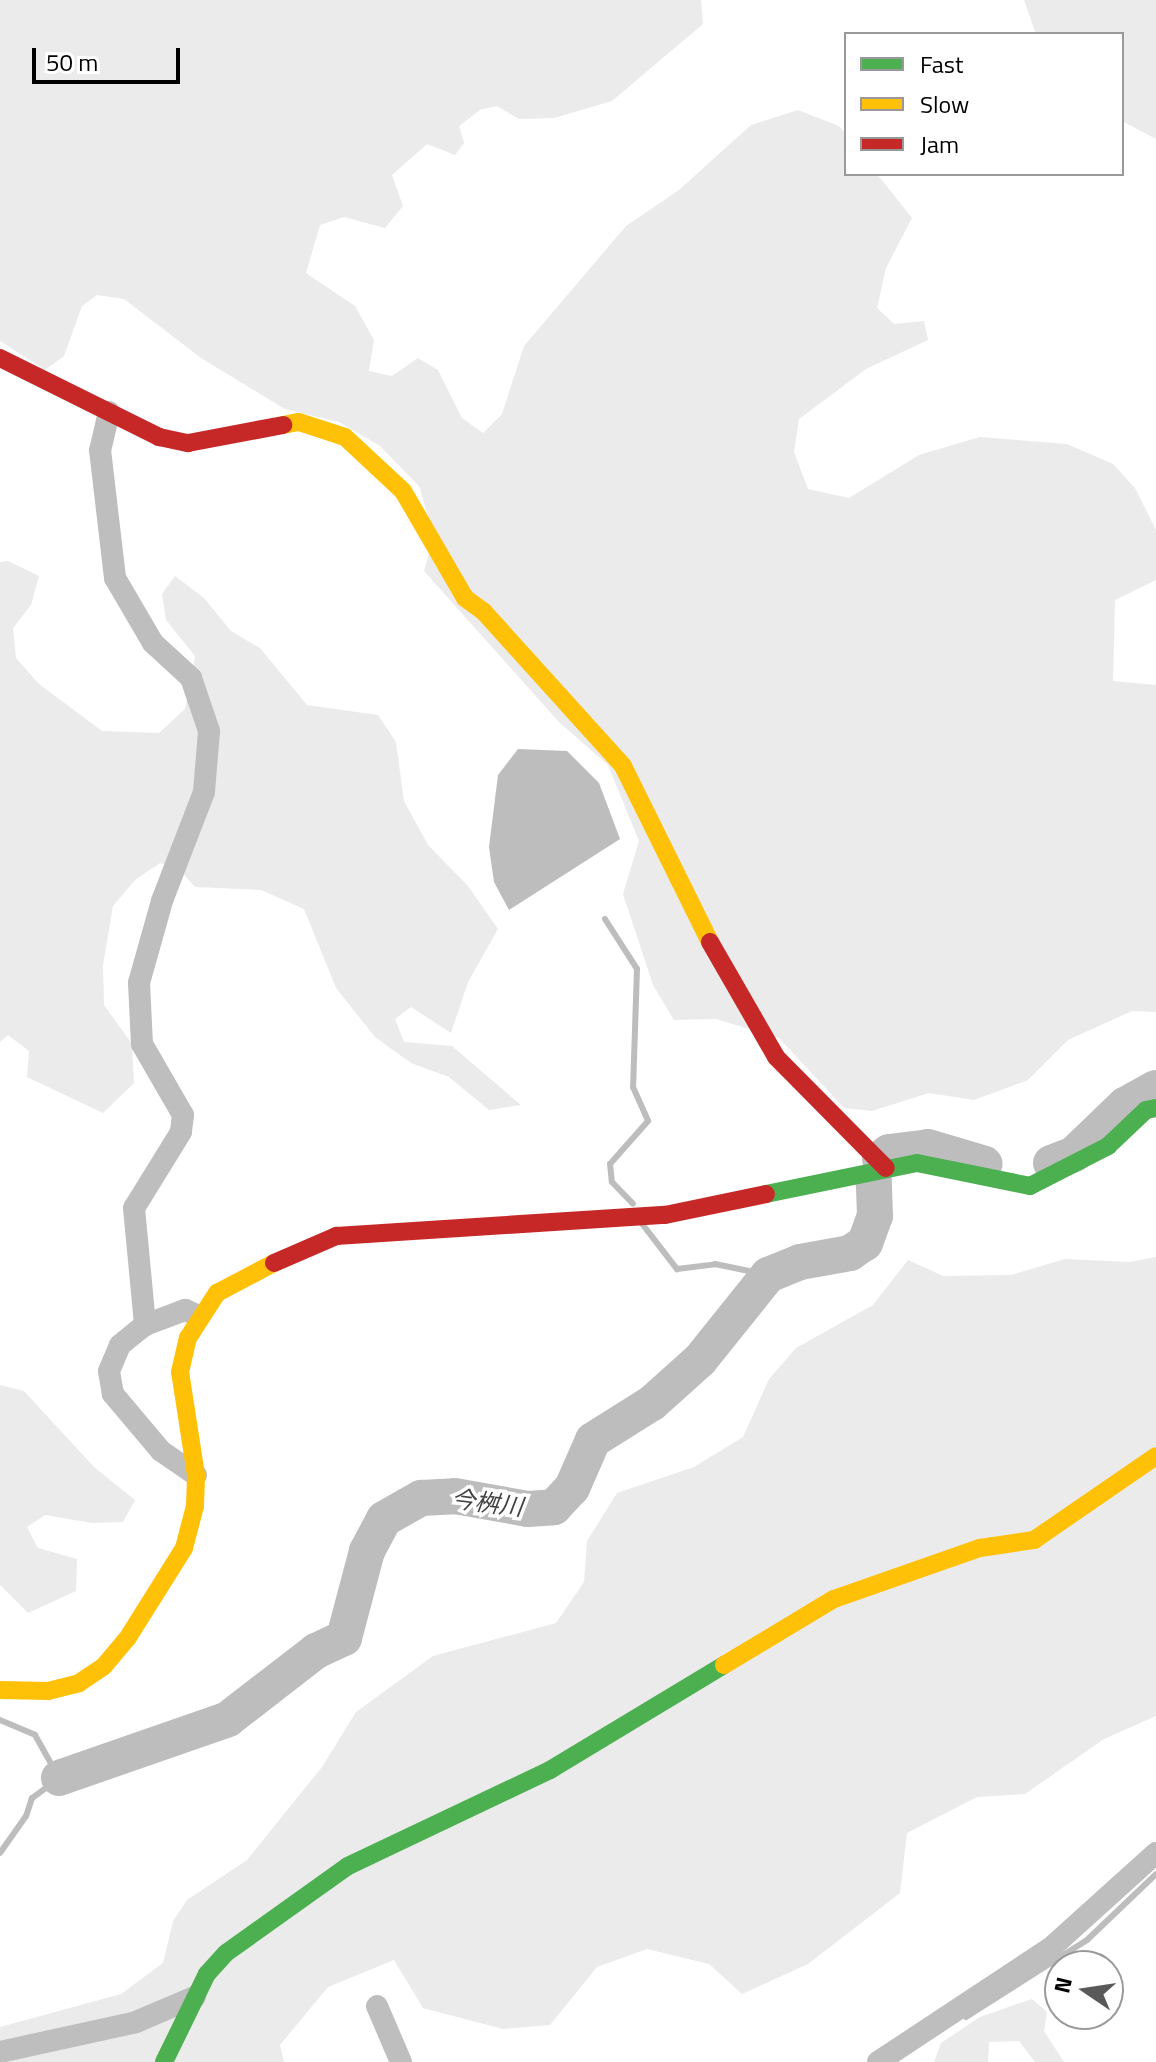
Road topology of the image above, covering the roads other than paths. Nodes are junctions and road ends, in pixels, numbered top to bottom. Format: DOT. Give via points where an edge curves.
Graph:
graph roads {
  1 [pos="0,358"];
  2 [pos="109,412"];
  3 [pos="1156,1108"];
  4 [pos="886,1168"];
  5 [pos="199,1316"];
  6 [pos="145,1325"];
  7 [pos="1156,1456"];
  8 [pos="196,1475"];
  9 [pos="0,1690"];
  10 [pos="1156,1853"];
  11 [pos="195,1997"];
  12 [pos="377,2006"];
  13 [pos="0,2052"];
  14 [pos="164,2062"];
  15 [pos="401,2062"];
  16 [pos="878,2062"];
  1 -- 2 [label="street"];
  2 -- 4 [label="street" via="159,437 188,443 216,441 274,423 319,426 345,437 403,491 465,598 484,612 623,766 738,998 776,1057"];
  2 -- 6 [label="street" via="100,450 115,578 153,643 191,678 209,731 204,792 162,901 139,983 136,1014 142,1044 183,1115 181,1132 134,1208"];
  3 -- 4 [label="street" via="1146,1110 1108,1146 1030,1186 917,1163"];
  4 -- 5 [label="street" via="665,1215 336,1236 217,1293"];
  5 -- 6 [label="street" via="185,1310"];
  5 -- 8 [label="street" via="180,1372"];
  6 -- 8 [label="street" via="120,1345 109,1371 113,1394 161,1451"];
  7 -- 11 [label="street" via="1034,1540 980,1548 834,1599 550,1770 348,1866 226,1953"];
  8 -- 9 [label="street" via="195,1506 184,1548 104,1666 79,1683 48,1691"];
  10 -- 16 [label="street" via="1053,1946"];
  11 -- 13 [label="street" via="136,2022"];
  11 -- 14 [label="street" via="181,2036"];
  12 -- 15 [label="street"];
}
